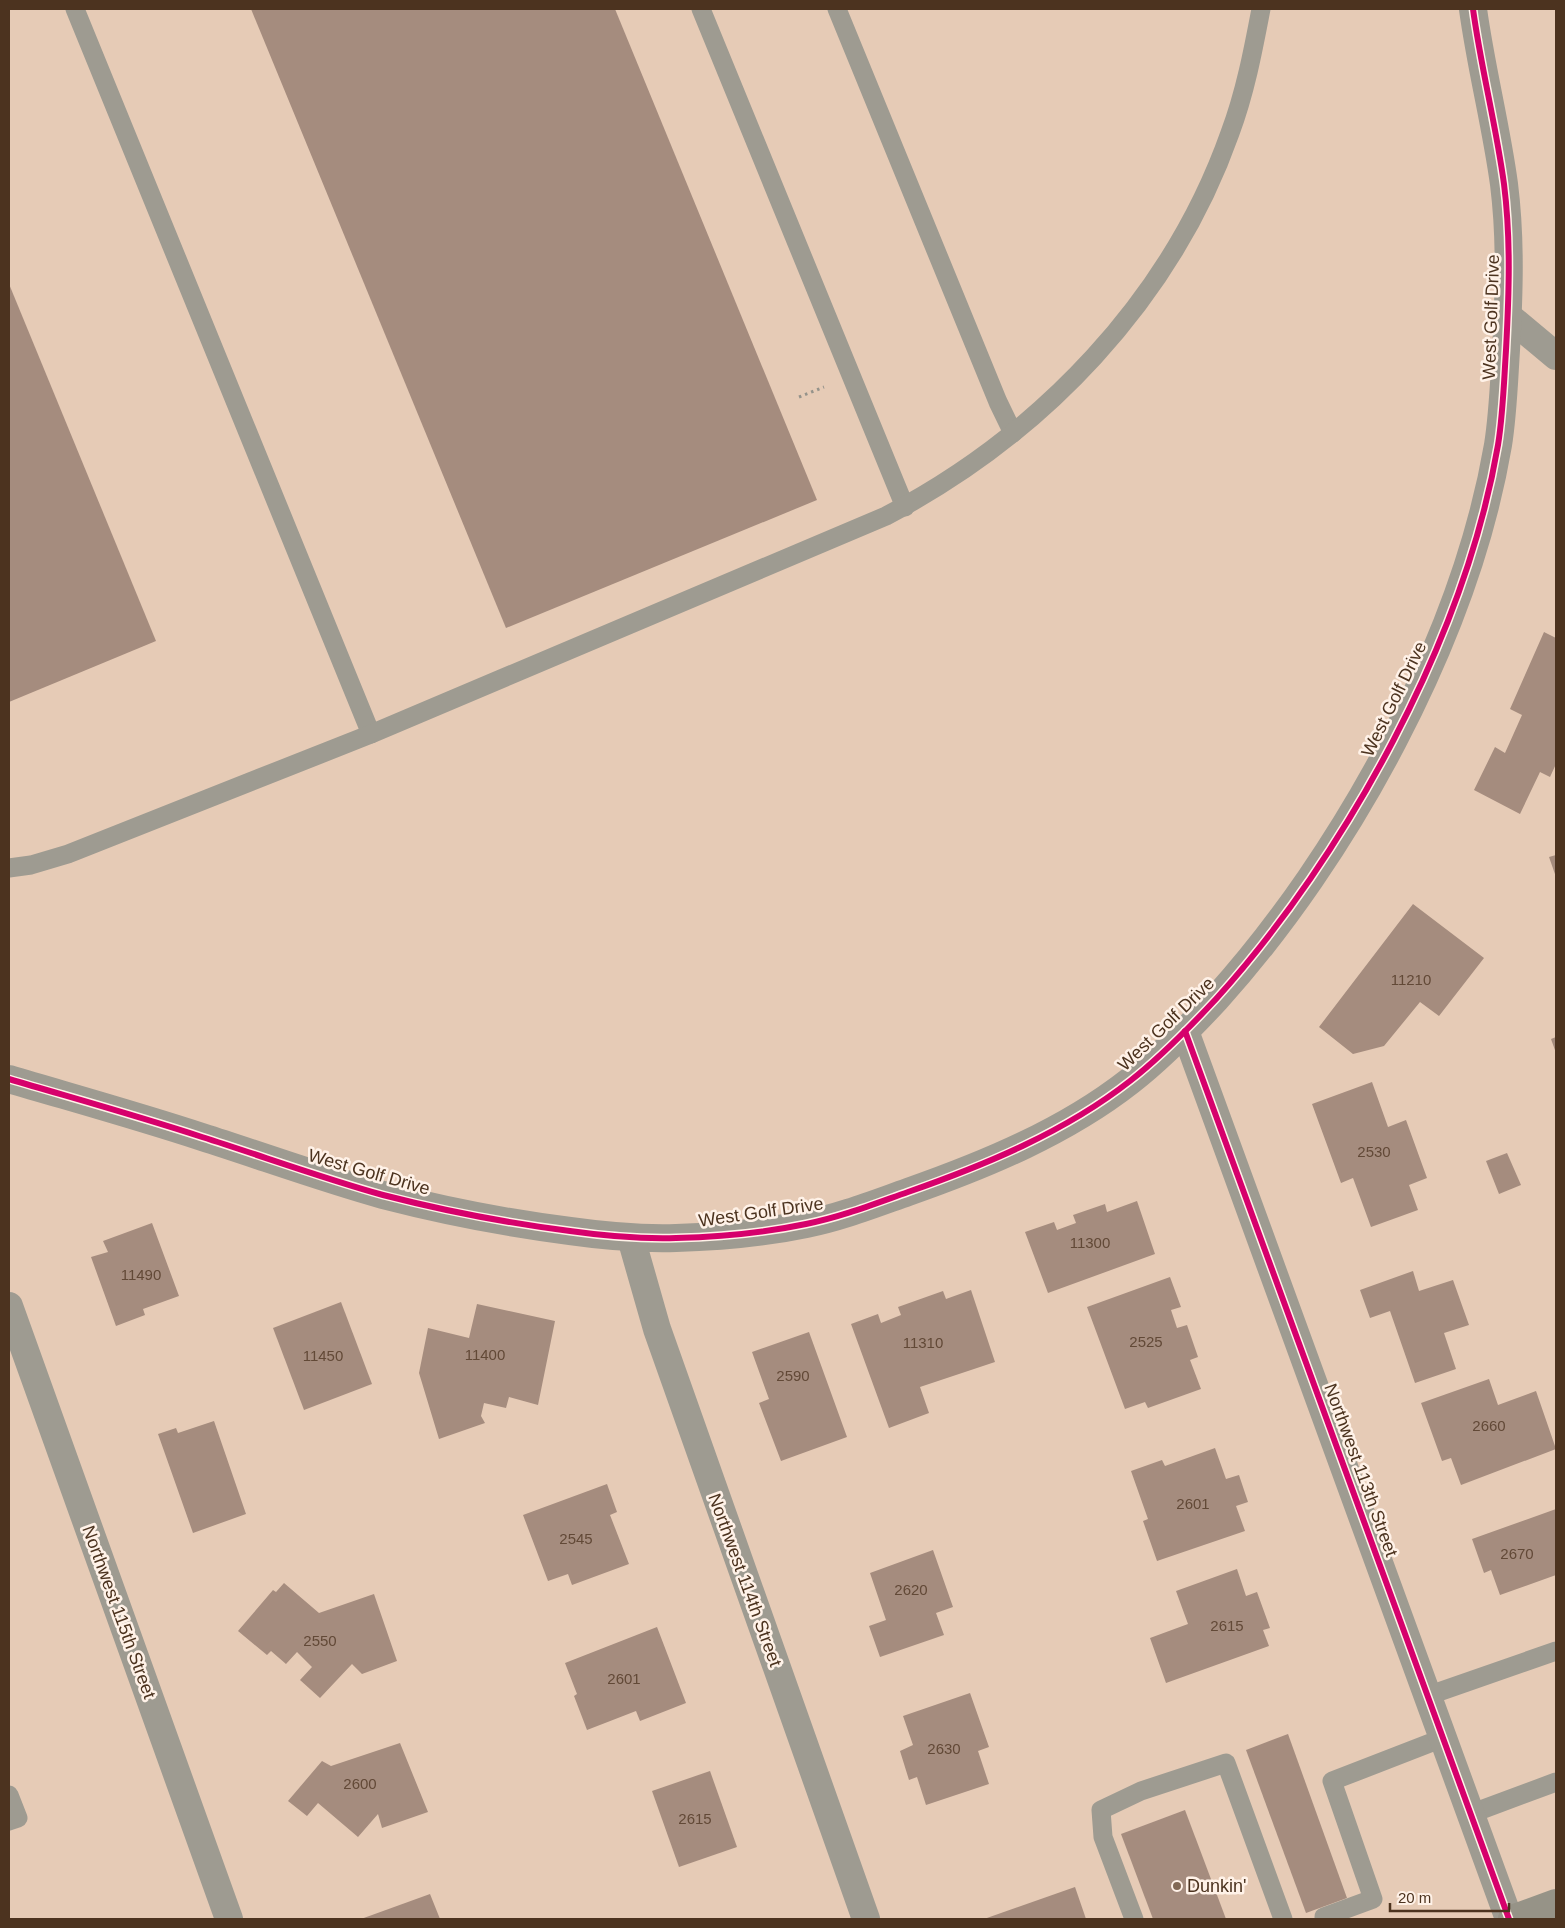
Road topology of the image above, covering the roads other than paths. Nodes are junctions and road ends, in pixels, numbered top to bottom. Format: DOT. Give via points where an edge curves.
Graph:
graph roads {
  1 [pos="75,9"];
  2 [pos="701,9"];
  3 [pos="837,9"];
  4 [pos="1261,9"];
  5 [pos="1473,9"];
  6 [pos="1508,316"];
  7 [pos="1556,356"];
  8 [pos="1013,433"];
  9 [pos="905,507"];
  10 [pos="371,734"];
  11 [pos="9,868"];
  12 [pos="1185,1032"];
  13 [pos="9,1079"];
  14 [pos="631,1238"];
  15 [pos="9,1306"];
  16 [pos="15,1343"];
  17 [pos="1556,1651"];
  18 [pos="1427,1696"];
  19 [pos="1443,1738"];
  20 [pos="1556,1782"];
  21 [pos="9,1795"];
  22 [pos="1470,1814"];
  23 [pos="9,1821"];
  24 [pos="1556,1903"];
  25 [pos="863,1918"];
  26 [pos="228,1919"];
  27 [pos="1134,1919"];
  28 [pos="1283,1919"];
  29 [pos="1322,1919"];
  30 [pos="1511,1919"];
  1 -- 10 [label="lane"];
  2 -- 9 [label="lane"];
  3 -- 8 [label="lane"];
  4 -- 8 [label="lane" via="1250,69 1233,126 1185,231 1126,320 1080,374"];
  5 -- 6 [label="street, West Golf Drive" via="1503,179 1509,236"];
  6 -- 7 [label="street"];
  6 -- 12 [label="street, West Golf Drive" via="1499,441 1484,512 1462,583 1417,691 1366,788 1308,884 1246,965"];
  8 -- 9 [label="lane" via="971,466"];
  9 -- 10 [label="lane"];
  10 -- 11 [label="lane" via="68,854 31,866"];
  12 -- 14 [label="street, West Golf Drive" via="1132,1080 1088,1109 1020,1147 946,1179 865,1208 804,1224 742,1234"];
  12 -- 18 [label="street, Northwest 113th Street"];
  13 -- 14 [label="street, West Golf Drive" via="381,1194 494,1221"];
  14 -- 25 [label="street, Northwest 114th Street" via="657,1329"];
  15 -- 16 [label="street, Northwest 115th Street"];
  16 -- 26 [label="street, Northwest 115th Street"];
  17 -- 18 [label="lane"];
  18 -- 19 [label="street, Northwest 113th Street"];
  19 -- 22 [label="street, Northwest 113th Street"];
  19 -- 29 [label="lane" via="1332,1781 1373,1899"];
  20 -- 22 [label="lane"];
  21 -- 23 [label="lane" via="18,1818"];
  22 -- 30 [label="street, Northwest 113th Street"];
  24 -- 30 [label="main road"];
  27 -- 28 [label="lane" via="1103,1837 1100,1810 1141,1791 1226,1763"];
}
